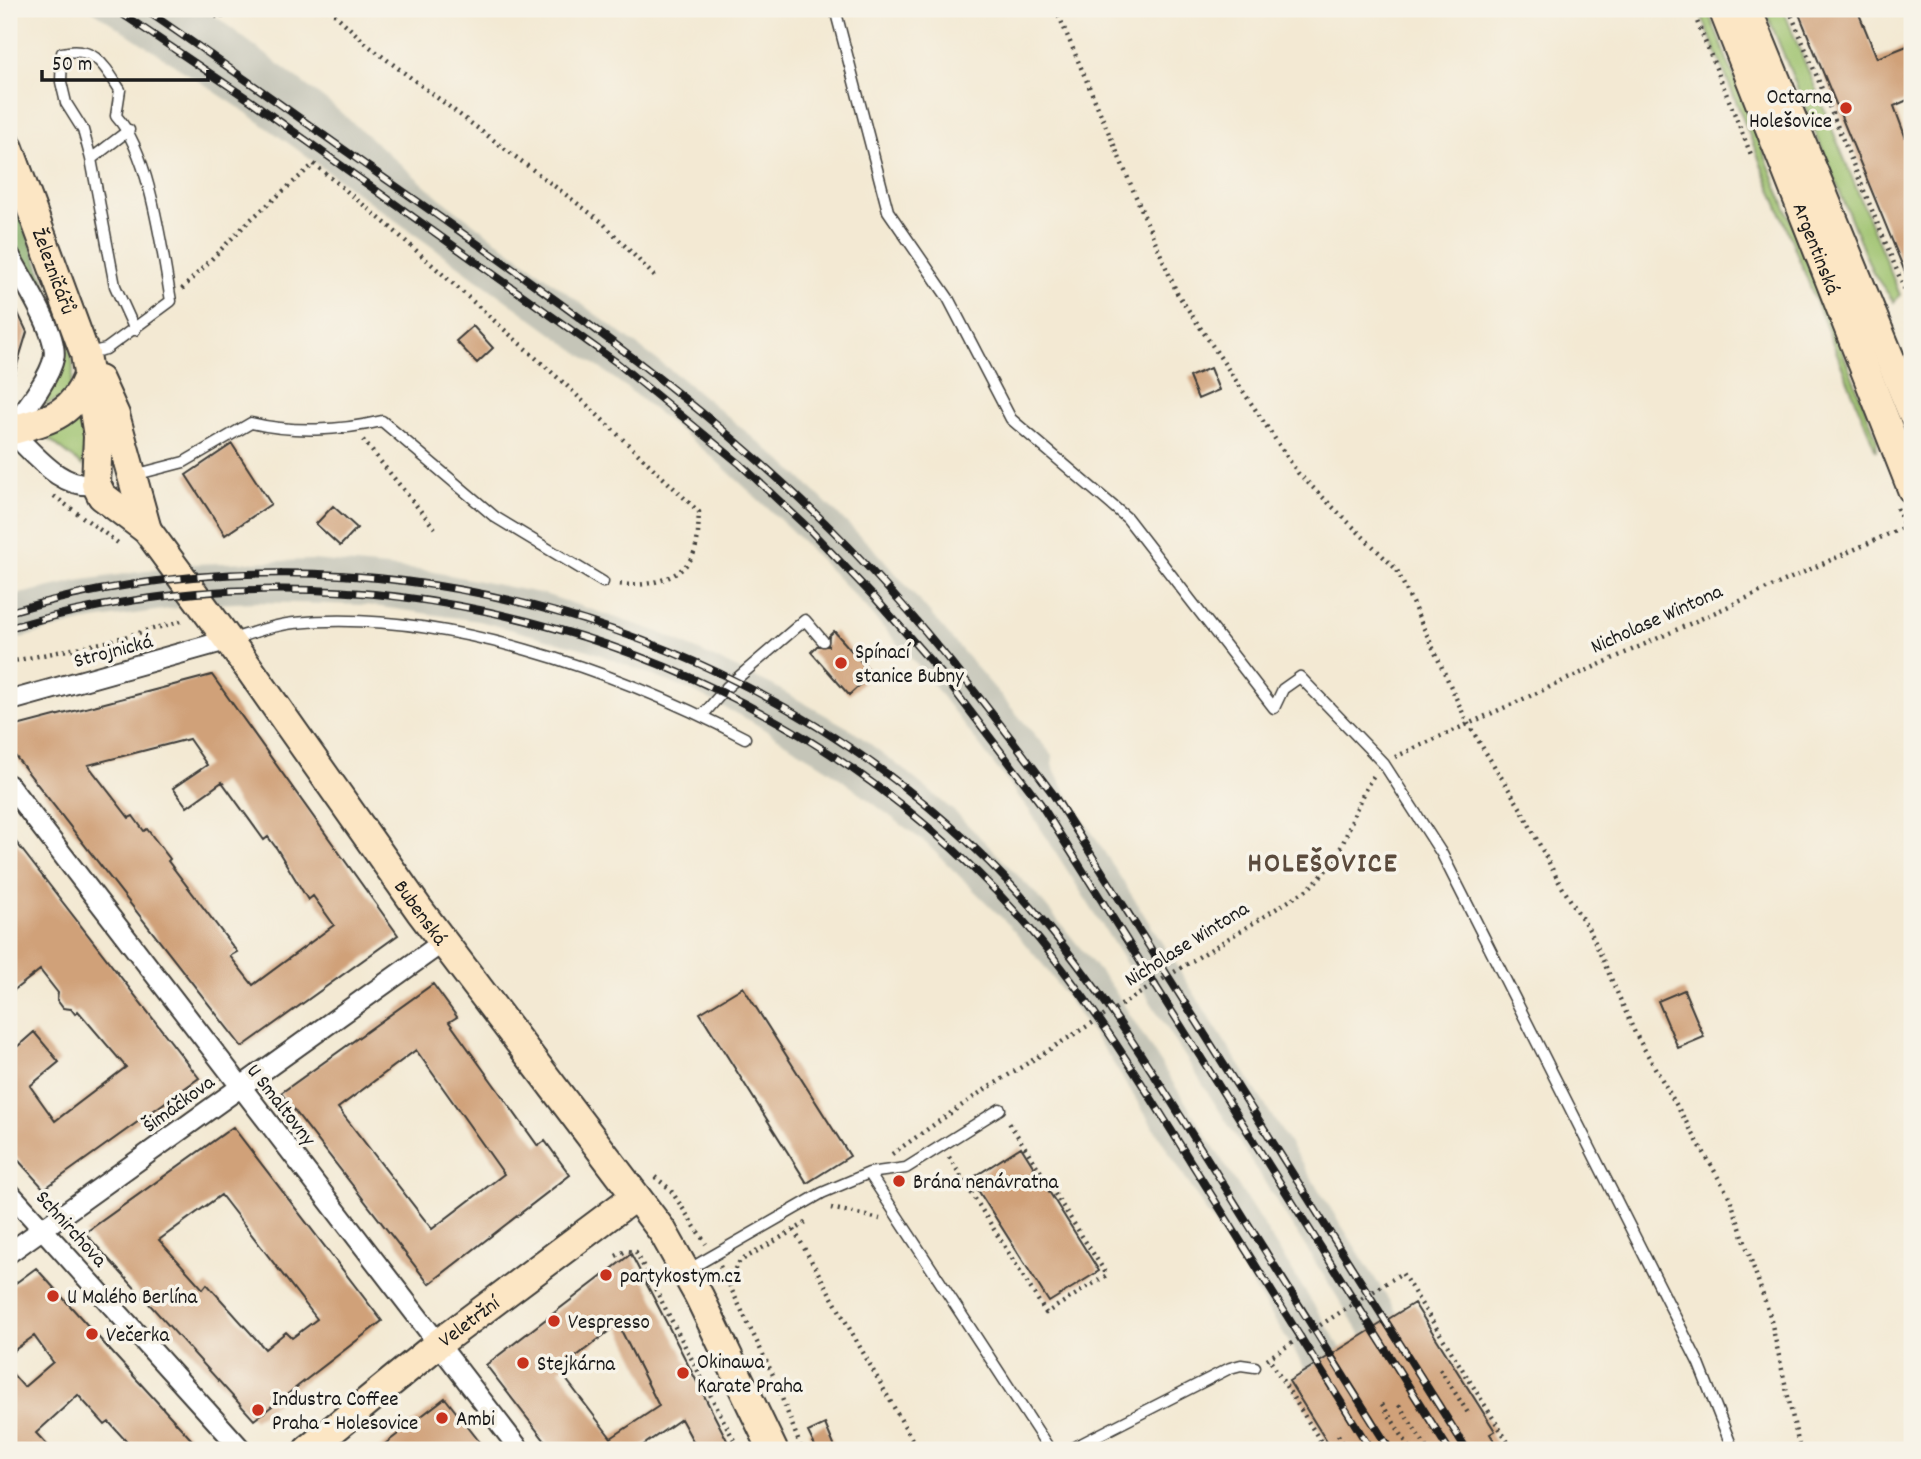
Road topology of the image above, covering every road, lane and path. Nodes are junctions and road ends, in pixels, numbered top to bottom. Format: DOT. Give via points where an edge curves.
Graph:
graph roads {
  1 [pos="204,9"];
  2 [pos="227,9"];
  3 [pos="329,9"];
  4 [pos="835,9"];
  5 [pos="1056,9"];
  6 [pos="1723,9"];
  7 [pos="1747,9"];
  8 [pos="1789,9"];
  9 [pos="129,130"];
  10 [pos="9,148"];
  11 [pos="90,159"];
  12 [pos="9,254"];
  13 [pos="657,279"];
  14 [pos="171,300"];
  15 [pos="1912,306"];
  16 [pos="135,330"];
  17 [pos="86,365"];
  18 [pos="1912,412"];
  19 [pos="115,415"];
  20 [pos="351,426"];
  21 [pos="9,430"];
  22 [pos="130,476"];
  23 [pos="96,484"];
  24 [pos="1903,496"];
  25 [pos="1904,527"];
  26 [pos="147,530"];
  27 [pos="437,531"];
  28 [pos="1912,546"];
  29 [pos="603,582"];
  30 [pos="181,621"];
  31 [pos="228,640"];
  32 [pos="822,641"];
  33 [pos="9,662"];
  34 [pos="9,701"];
  35 [pos="702,716"];
  36 [pos="1468,724"];
  37 [pos="745,738"];
  38 [pos="1384,764"];
  39 [pos="9,785"];
  40 [pos="443,942"];
  41 [pos="240,1087"];
  42 [pos="1000,1108"];
  43 [pos="942,1146"];
  44 [pos="869,1172"];
  45 [pos="9,1192"];
  46 [pos="634,1196"];
  47 [pos="823,1212"];
  48 [pos="813,1218"];
  49 [pos="900,1223"];
  50 [pos="42,1229"];
  51 [pos="794,1230"];
  52 [pos="9,1252"];
  53 [pos="616,1256"];
  54 [pos="686,1272"];
  55 [pos="439,1343"];
  56 [pos="1255,1367"];
  57 [pos="1440,1369"];
  58 [pos="1382,1404"];
  59 [pos="1399,1405"];
  60 [pos="1468,1413"];
  61 [pos="1338,1435"];
  62 [pos="1426,1447"];
  63 [pos="242,1450"];
  64 [pos="308,1450"];
  65 [pos="520,1450"];
  66 [pos="739,1450"];
  67 [pos="773,1450"];
  68 [pos="802,1450"];
  69 [pos="918,1450"];
  70 [pos="1050,1450"];
  71 [pos="1069,1450"];
  72 [pos="1326,1450"];
  73 [pos="1347,1450"];
  74 [pos="1411,1450"];
  75 [pos="1513,1450"];
  76 [pos="1733,1450"];
  77 [pos="1800,1450"];
  1 -- 2 [label="path" via="221,19"];
  3 -- 13 [label="path" via="370,47 602,222"];
  4 -- 38 [label="lane" via="888,211 948,298 1011,419 1127,519 1274,708 1283,689 1300,677"];
  5 -- 36 [label="path" via="1177,293 1298,474 1398,570"];
  6 -- 24 [label="main road, Argentinská"];
  7 -- 18 [label="main road, Argentinská"];
  8 -- 15 [label="path"];
  9 -- 11 [label="lane"];
  9 -- 11 [label="lane" via="116,116 120,90 100,58 83,50 62,53 66,103 83,131"];
  9 -- 14 [label="lane" via="154,209"];
  10 -- 17 [label="main road, Železničářů"];
  11 -- 16 [label="lane" via="115,286"];
  12 -- 21 [label="street" via="48,328 55,353"];
  14 -- 16 [label="lane"];
  14 -- 29 [label="path" via="314,164 567,386 699,512 696,548 680,572 639,587"];
  16 -- 17 [label="lane"];
  17 -- 19 [label="main road, Železničářů"];
  17 -- 21 [label="main road" via="78,398 62,413"];
  17 -- 23 [label="main road, Železničářů" via="98,436"];
  19 -- 22 [label="main road, Železničářů"];
  19 -- 23 [label="street" via="112,450"];
  20 -- 22 [label="lane" via="283,431 251,424 184,462"];
  20 -- 27 [label="path"];
  20 -- 29 [label="lane" via="382,421 495,517"];
  21 -- 23 [label="street" via="61,478"];
  22 -- 26 [label="main road, Železničářů"];
  23 -- 26 [label="main road, Bubenská" via="108,503"];
  24 -- 25 [label="path"];
  25 -- 28 [label="path"];
  25 -- 36 [label="path, Nicholase Wintona"];
  26 -- 31 [label="main road, Bubenská"];
  30 -- 33 [label="path"];
  31 -- 34 [label="street, Strojnická"];
  31 -- 35 [label="lane" via="311,622 425,630 564,662"];
  31 -- 40 [label="main road, Bubenská"];
  32 -- 35 [label="lane" via="805,620 727,687"];
  35 -- 37 [label="lane"];
  36 -- 38 [label="path, Nicholase Wintona"];
  36 -- 77 [label="path" via="1591,933 1635,1033 1730,1198 1770,1316"];
  38 -- 44 [label="path, Nicholase Wintona" via="1366,786 1341,847 1308,889 978,1094"];
  38 -- 76 [label="lane" via="1442,853 1699,1364"];
  39 -- 41 [label="street, U Smaltovny"];
  40 -- 41 [label="street, Šimáčkova"];
  40 -- 46 [label="main road, Bubenská"];
  41 -- 50 [label="street, Šimáčkova"];
  41 -- 55 [label="street, U Smaltovny"];
  42 -- 43 [label="lane"];
  42 -- 43 [label="path" via="1107,1275 1046,1313"];
  43 -- 44 [label="lane" via="906,1168"];
  44 -- 49 [label="lane"];
  44 -- 54 [label="lane" via="822,1193"];
  45 -- 50 [label="street, Schnirchova"];
  46 -- 54 [label="main road, Bubenská" via="663,1232"];
  46 -- 55 [label="main road, Veletržní"];
  47 -- 49 [label="path" via="833,1206 862,1214 882,1220 888,1230"];
  48 -- 51 [label="path"];
  49 -- 70 [label="lane"];
  50 -- 52 [label="street, Šimáčkova"];
  50 -- 63 [label="street, Schnirchova"];
  51 -- 68 [label="path" via="740,1261 726,1282 773,1375"];
  51 -- 69 [label="path"];
  53 -- 66 [label="path" via="636,1252"];
  54 -- 67 [label="main road, Bubenská"];
  55 -- 64 [label="main road, Veletržní"];
  55 -- 65 [label="street, U Smaltovny"];
  56 -- 71 [label="lane" via="1230,1368"];
  57 -- 60 [label="path"];
  58 -- 74 [label="path"];
  59 -- 62 [label="path"];
  61 -- 73 [label="path"];
  72 -- 75 [label="path" via="1268,1358 1402,1273"];
}
